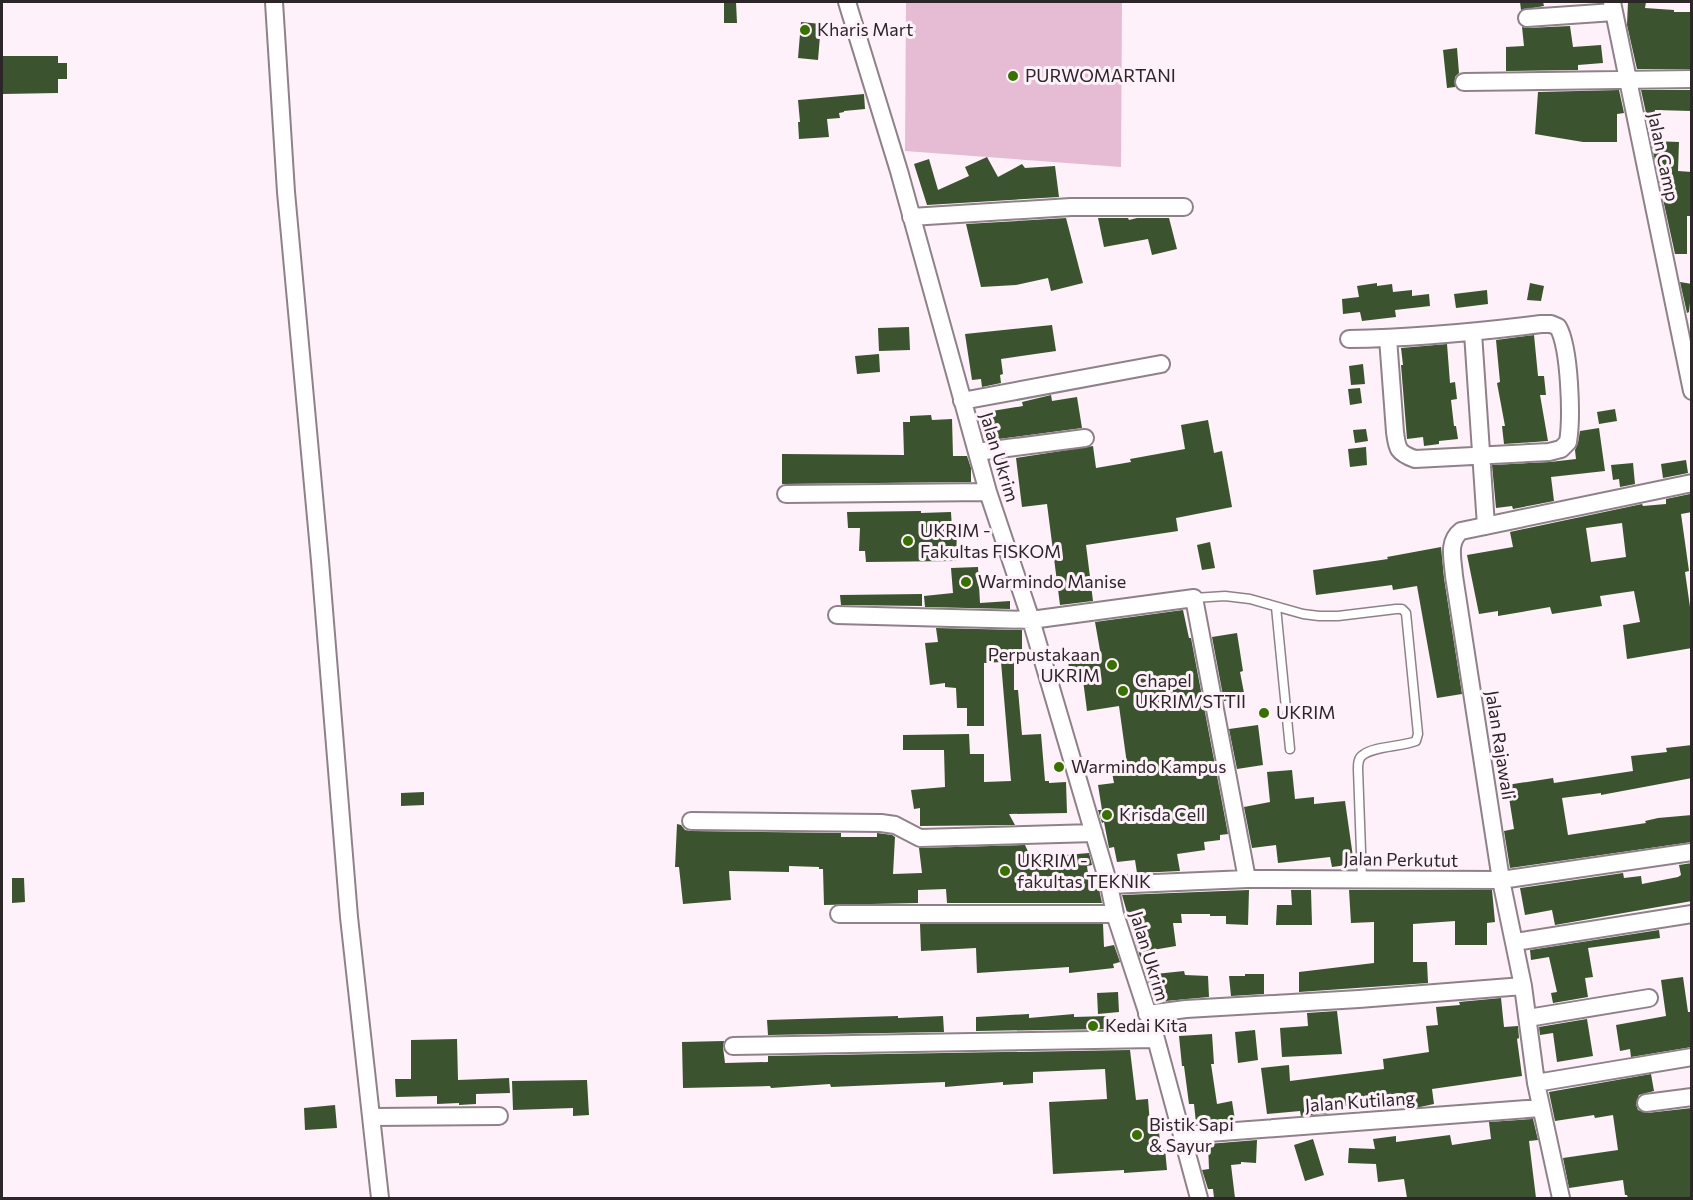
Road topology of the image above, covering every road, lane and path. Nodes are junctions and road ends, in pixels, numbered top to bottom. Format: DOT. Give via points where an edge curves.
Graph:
graph roads {
  1 [pos="274,2"];
  2 [pos="847,2"];
  3 [pos="1613,7"];
  4 [pos="1527,18"];
  5 [pos="1692,79"];
  6 [pos="1628,80"];
  7 [pos="1464,82"];
  8 [pos="1184,207"];
  9 [pos="912,217"];
  10 [pos="1473,333"];
  11 [pos="1349,339"];
  12 [pos="1388,339"];
  13 [pos="1161,364"];
  14 [pos="1692,391"];
  15 [pos="962,401"];
  16 [pos="1085,438"];
  17 [pos="976,452"];
  18 [pos="1480,456"];
  19 [pos="1692,483"];
  20 [pos="988,492"];
  21 [pos="786,494"];
  22 [pos="1486,526"];
  23 [pos="1194,598"];
  24 [pos="1276,607"];
  25 [pos="837,615"];
  26 [pos="1031,620"];
  27 [pos="1290,749"];
  28 [pos="691,821"];
  29 [pos="1094,833"];
  30 [pos="1692,852"];
  31 [pos="1246,879"];
  32 [pos="1362,879"];
  33 [pos="1501,880"];
  34 [pos="1109,885"];
  35 [pos="839,914"];
  36 [pos="1115,914"];
  37 [pos="1692,914"];
  38 [pos="1515,942"];
  39 [pos="1523,986"];
  40 [pos="1649,998"];
  41 [pos="1147,1014"];
  42 [pos="1528,1018"];
  43 [pos="1156,1039"];
  44 [pos="733,1046"];
  45 [pos="1692,1057"];
  46 [pos="1536,1083"];
  47 [pos="1692,1097"];
  48 [pos="1646,1103"];
  49 [pos="1541,1108"];
  50 [pos="499,1116"];
  51 [pos="372,1117"];
  52 [pos="1182,1135"];
  53 [pos="380,1198"];
  54 [pos="1199,1198"];
  55 [pos="1561,1198"];
  1 -- 51 [label="street" via="286,192 349,917"];
  2 -- 9 [label="street, Jalan Ukrim"];
  3 -- 4 [label="street"];
  3 -- 6 [label="street, Jalan Camp"];
  5 -- 6 [label="street"];
  6 -- 7 [label="street"];
  6 -- 14 [label="street, Jalan Camp"];
  8 -- 9 [label="street" via="1071,207"];
  9 -- 15 [label="street, Jalan Ukrim"];
  10 -- 12 [label="street"];
  10 -- 18 [label="street"];
  10 -- 18 [label="street" via="1541,324 1558,327 1566,360 1570,409 1568,442 1561,449"];
  11 -- 12 [label="street"];
  12 -- 18 [label="street" via="1399,451 1415,459"];
  13 -- 15 [label="street"];
  15 -- 17 [label="street, Jalan Ukrim"];
  16 -- 17 [label="street"];
  17 -- 20 [label="street, Jalan Ukrim"];
  18 -- 22 [label="street"];
  19 -- 22 [label="street, Jalan Rajawali"];
  20 -- 21 [label="street"];
  20 -- 26 [label="street, Jalan Ukrim"];
  22 -- 33 [label="street, Jalan Rajawali" via="1461,531 1451,548"];
  23 -- 24 [label="lane" via="1225,596"];
  23 -- 26 [label="street"];
  23 -- 31 [label="street"];
  24 -- 27 [label="lane"];
  24 -- 32 [label="lane" via="1319,616 1396,609 1406,613 1418,734 1416,741 1373,750 1359,760"];
  25 -- 26 [label="street"];
  26 -- 29 [label="street, Jalan Ukrim"];
  28 -- 29 [label="street" via="881,823 895,825 920,838"];
  29 -- 34 [label="street, Jalan Ukrim"];
  30 -- 33 [label="street, Jalan Perkutut"];
  31 -- 32 [label="street, Jalan Perkutut"];
  31 -- 34 [label="street, Jalan Perkutut"];
  32 -- 33 [label="street, Jalan Perkutut"];
  33 -- 38 [label="street, Jalan Rajawali"];
  34 -- 36 [label="street, Jalan Ukrim"];
  35 -- 36 [label="street"];
  36 -- 41 [label="street, Jalan Ukrim"];
  37 -- 38 [label="street"];
  38 -- 39 [label="street, Jalan Rajawali"];
  39 -- 41 [label="street"];
  39 -- 42 [label="street, Jalan Rajawali"];
  40 -- 42 [label="street"];
  41 -- 43 [label="street, Jalan Ukrim"];
  42 -- 46 [label="street, Jalan Rajawali"];
  43 -- 44 [label="street"];
  43 -- 52 [label="street, Jalan Ukrim"];
  45 -- 46 [label="street"];
  46 -- 49 [label="street, Jalan Rajawali"];
  47 -- 48 [label="street"];
  49 -- 52 [label="street, Jalan Kutilang"];
  49 -- 55 [label="street, Jalan Rajawali"];
  50 -- 51 [label="street"];
  51 -- 53 [label="street"];
  52 -- 54 [label="street, Jalan Ukrim"];
}
